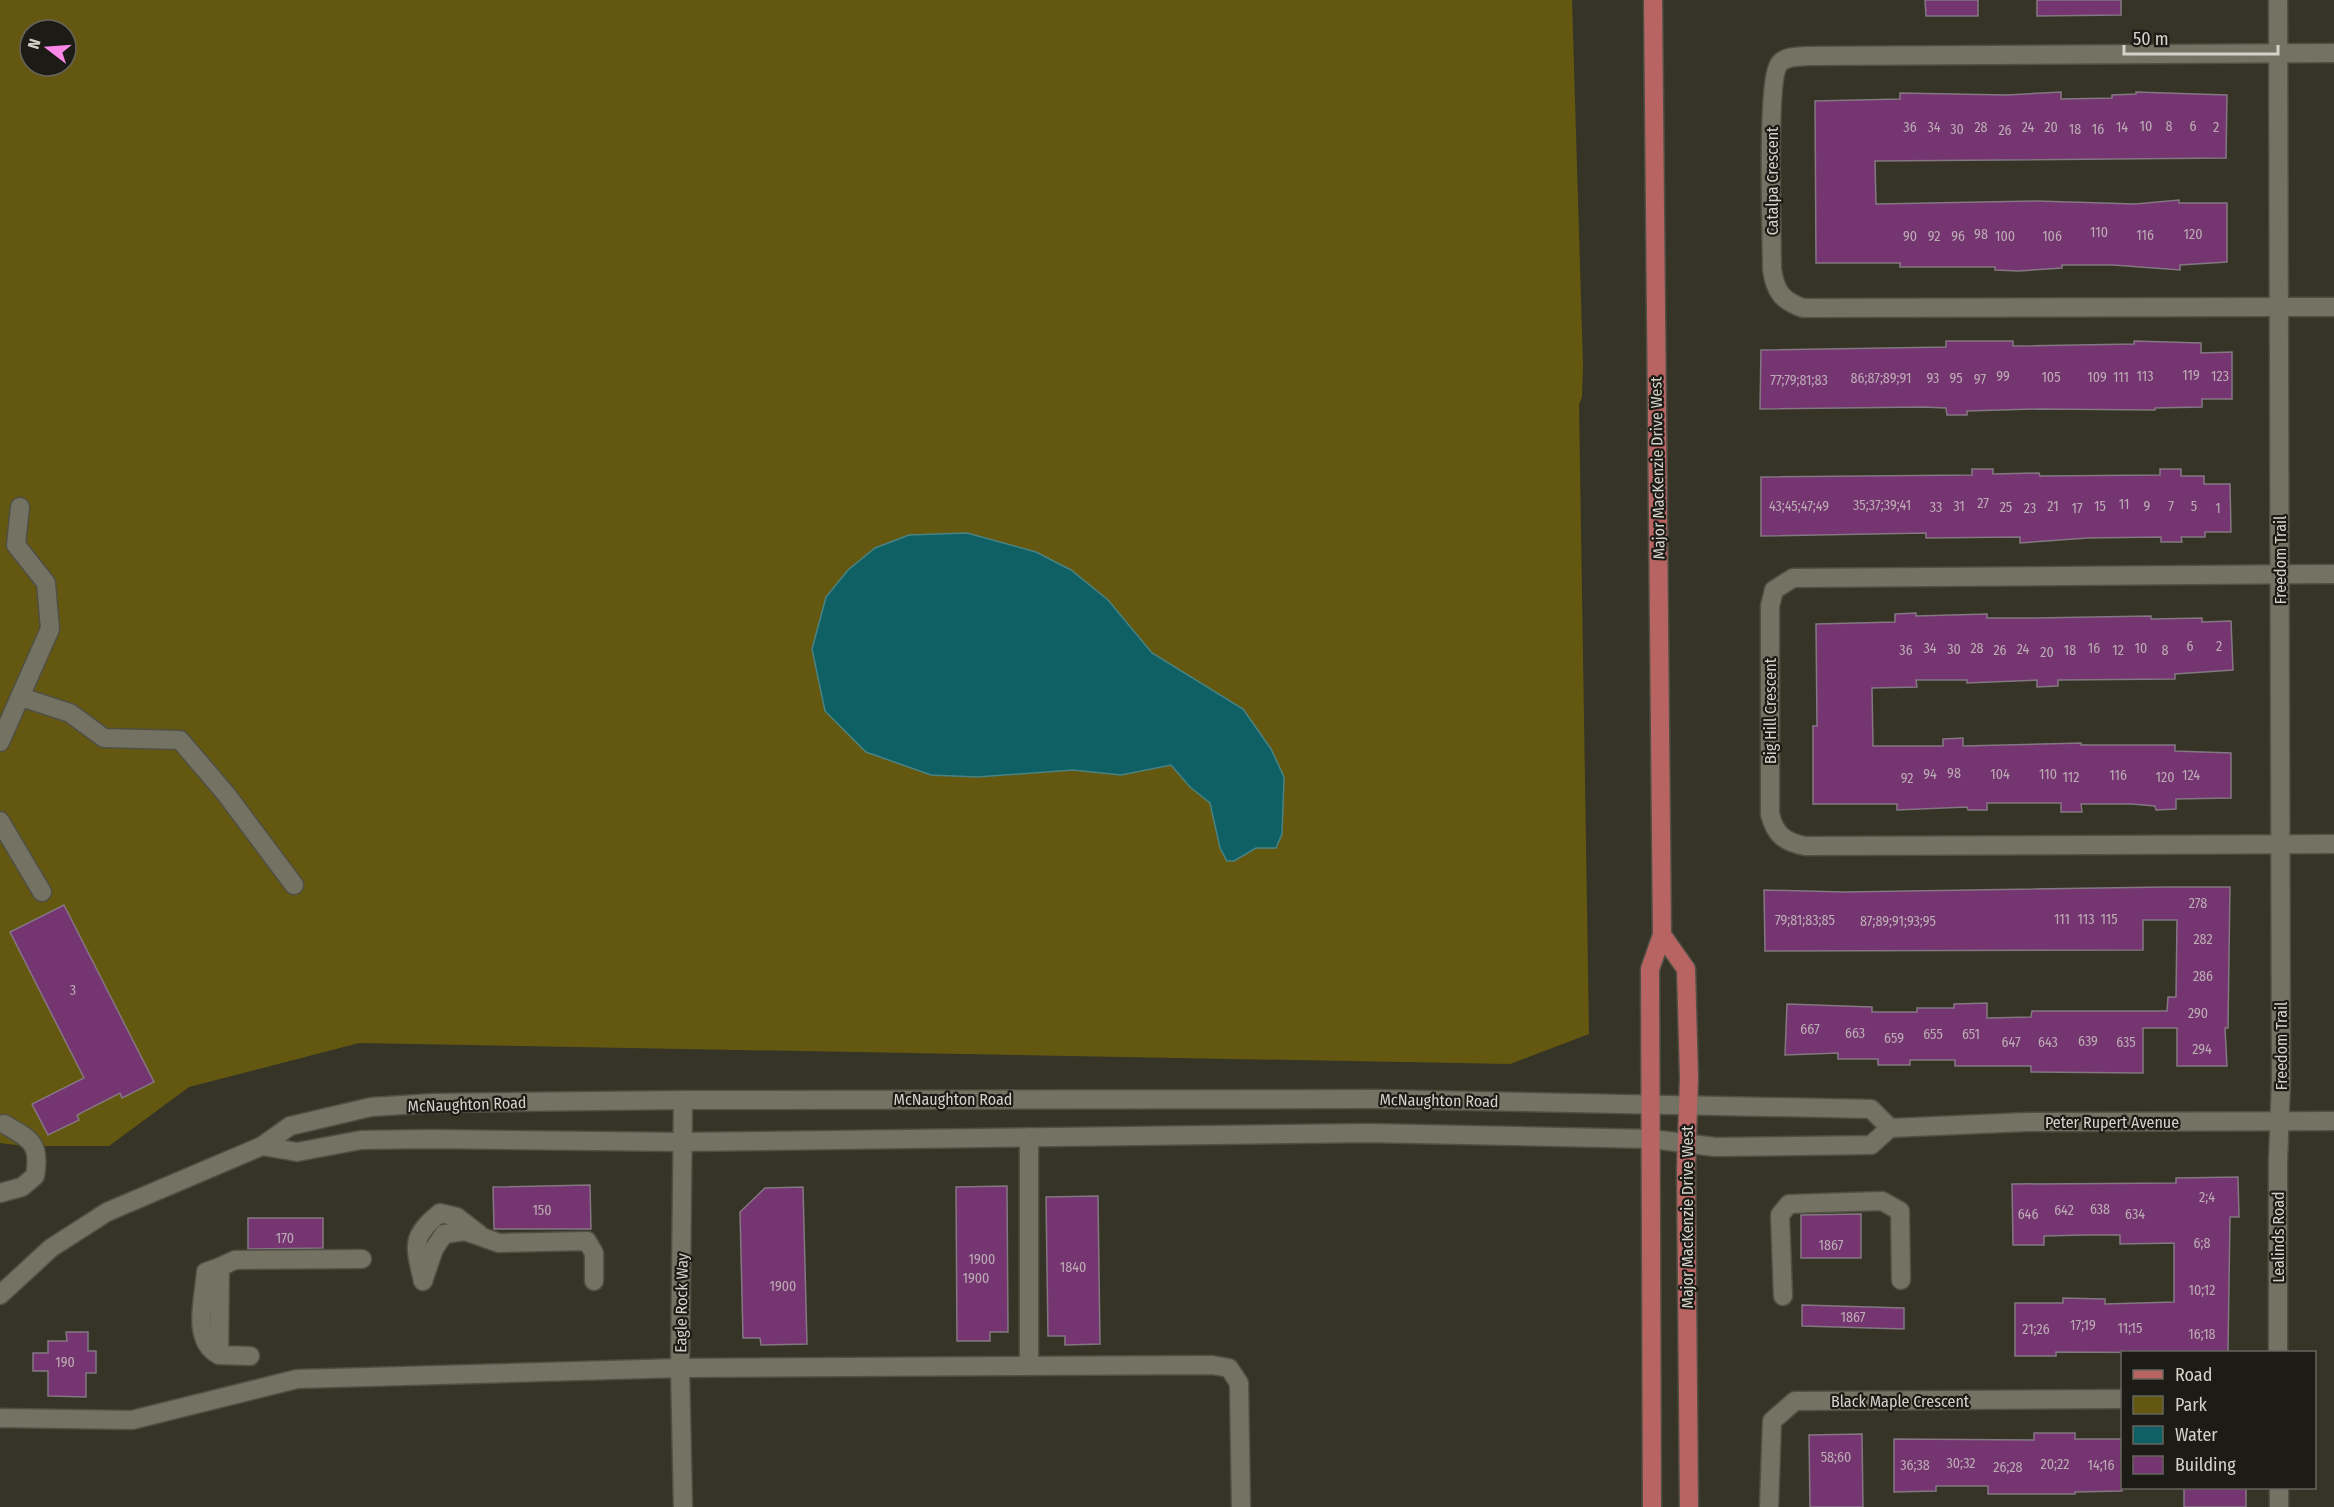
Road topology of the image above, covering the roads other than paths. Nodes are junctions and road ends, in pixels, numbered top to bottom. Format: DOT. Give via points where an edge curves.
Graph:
graph roads {
  1 [pos="1653,0"];
  2 [pos="2278,0"];
  3 [pos="2278,53"];
  4 [pos="2334,53"];
  5 [pos="2334,307"];
  6 [pos="2280,308"];
  7 [pos="20,507"];
  8 [pos="2280,574"];
  9 [pos="2334,574"];
  10 [pos="21,697"];
  11 [pos="0,742"];
  12 [pos="0,821"];
  13 [pos="2280,844"];
  14 [pos="2334,844"];
  15 [pos="294,885"];
  16 [pos="42,892"];
  17 [pos="1662,935"];
  18 [pos="683,1100"];
  19 [pos="1652,1103"];
  20 [pos="1688,1103"];
  21 [pos="2280,1121"];
  22 [pos="2334,1121"];
  23 [pos="4,1124"];
  24 [pos="1890,1128"];
  25 [pos="1029,1137"];
  26 [pos="1652,1139"];
  27 [pos="681,1142"];
  28 [pos="1687,1142"];
  29 [pos="262,1146"];
  30 [pos="0,1193"];
  31 [pos="362,1259"];
  32 [pos="1901,1280"];
  33 [pos="423,1281"];
  34 [pos="594,1281"];
  35 [pos="0,1295"];
  36 [pos="1783,1296"];
  37 [pos="2278,1351"];
  38 [pos="250,1356"];
  39 [pos="1029,1366"];
  40 [pos="680,1368"];
  41 [pos="2121,1399"];
  42 [pos="0,1418"];
  43 [pos="2279,1489"];
  44 [pos="683,1507"];
  45 [pos="1241,1507"];
  46 [pos="1652,1507"];
  47 [pos="1689,1507"];
  48 [pos="1769,1507"];
  49 [pos="2279,1507"];
  1 -- 17 [label="main road, Major MacKenzie Drive West"];
  2 -- 3 [label="street, Freedom Trail"];
  3 -- 4 [label="street"];
  3 -- 6 [label="street, Freedom Trail"];
  3 -- 6 [label="street, Catalpa Crescent" via="1806,56 1785,60 1775,73 1772,104 1772,269 1774,287 1781,296 1803,308"];
  5 -- 6 [label="street"];
  6 -- 8 [label="street, Freedom Trail"];
  7 -- 10 [label="street" via="16,545 46,583 50,629"];
  8 -- 9 [label="street, Big Hill Crescent"];
  8 -- 13 [label="street, Freedom Trail"];
  8 -- 13 [label="street, Big Hill Crescent" via="1804,576 1785,581 1774,590 1770,606 1770,814 1774,830 1781,837 1805,846"];
  10 -- 11 [label="street"];
  10 -- 15 [label="street" via="70,713 104,738 180,740"];
  12 -- 16 [label="street"];
  13 -- 14 [label="street, Big Hill Crescent"];
  13 -- 21 [label="street, Freedom Trail"];
  17 -- 19 [label="main road, Major MacKenzie Drive West" via="1650,969"];
  17 -- 20 [label="main road, Major MacKenzie Drive West" via="1686,969"];
  18 -- 19 [label="street, McNaughton Road" via="1378,1099"];
  18 -- 27 [label="street, Eagle Rock Way"];
  18 -- 29 [label="street, McNaughton Road" via="371,1107 290,1126"];
  19 -- 20 [label="street, McNaughton Road"];
  19 -- 26 [label="main road, Major MacKenzie Drive West"];
  20 -- 24 [label="street" via="1715,1107 1871,1109"];
  20 -- 28 [label="main road, Major MacKenzie Drive West"];
  21 -- 22 [label="street, Peter Rupert Avenue"];
  21 -- 24 [label="street, Peter Rupert Avenue" via="2027,1122"];
  21 -- 37 [label="street, Lealinds Road"];
  23 -- 30 [label="street" via="31,1139 39,1157 35,1176 22,1187"];
  24 -- 28 [label="street" via="1871,1145 1715,1147"];
  25 -- 26 [label="street, McNaughton Road" via="1367,1133"];
  25 -- 27 [label="street, McNaughton Road"];
  25 -- 39 [label="street"];
  26 -- 28 [label="street, McNaughton Road"];
  26 -- 46 [label="main road, Major MacKenzie Drive West"];
  27 -- 29 [label="street, McNaughton Road" via="431,1138 361,1140 297,1152"];
  27 -- 40 [label="street, Eagle Rock Way"];
  28 -- 47 [label="main road, Major MacKenzie Drive West"];
  29 -- 35 [label="street, McNaughton Road" via="107,1212 51,1248"];
  31 -- 38 [label="street" via="236,1260 220,1267 219,1355"];
  32 -- 36 [label="street" via="1900,1211 1882,1201 1789,1204 1780,1215"];
  33 -- 34 [label="street" via="434,1249 444,1234 465,1231 499,1243 587,1241 594,1253"];
  39 -- 40 [label="street"];
  39 -- 45 [label="street" via="1229,1368 1239,1383"];
  40 -- 42 [label="street" via="297,1379 132,1420"];
  40 -- 44 [label="street, Eagle Rock Way"];
  41 -- 48 [label="street, Black Maple Crescent" via="1795,1401 1772,1421"];
  43 -- 49 [label="street"];
}
